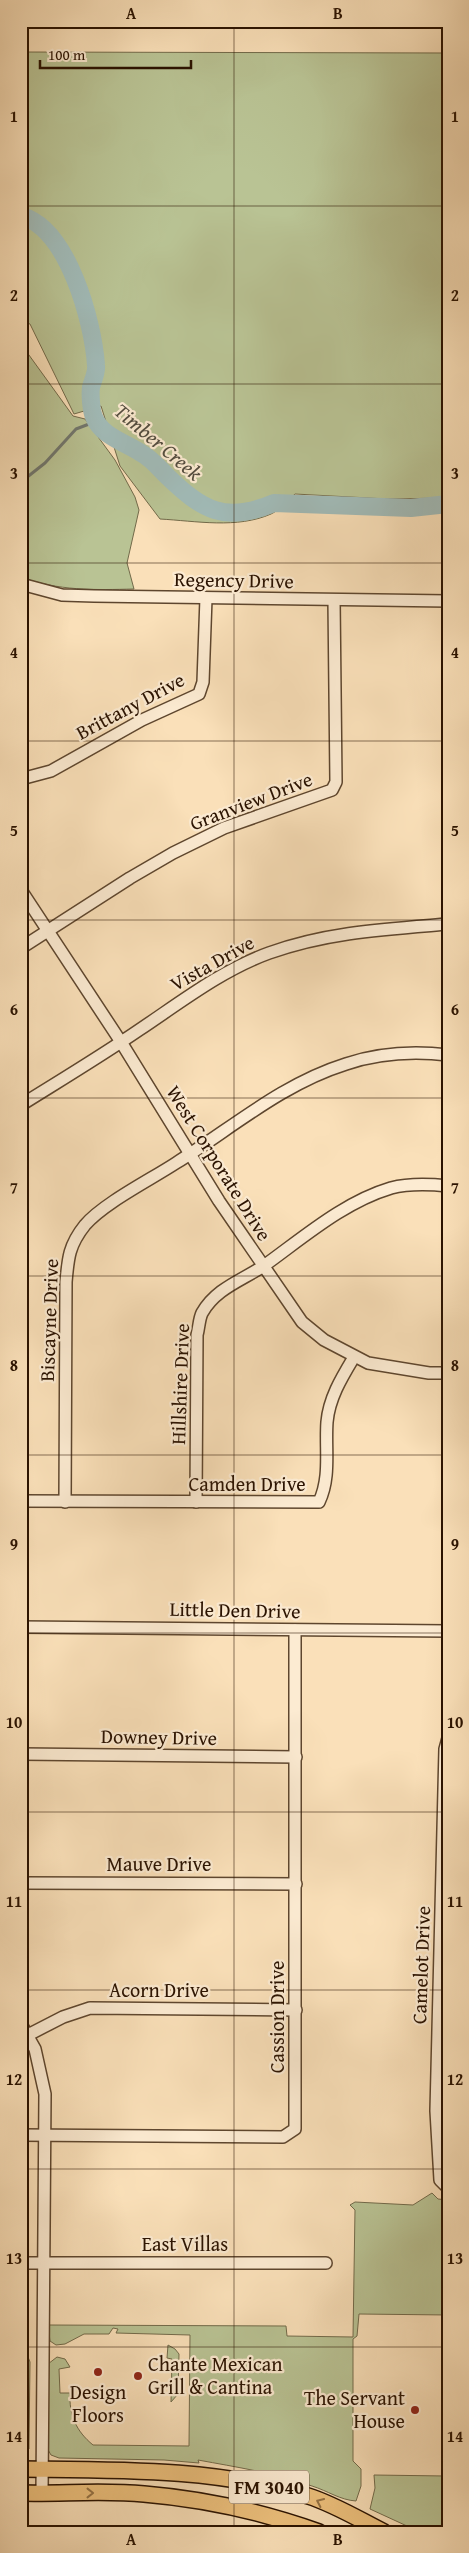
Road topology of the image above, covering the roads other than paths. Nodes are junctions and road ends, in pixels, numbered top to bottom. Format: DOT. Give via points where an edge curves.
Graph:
graph roads {
  1 [pos="21,584"];
  2 [pos="206,598"];
  3 [pos="334,600"];
  4 [pos="448,601"];
  5 [pos="21,779"];
  6 [pos="21,890"];
  7 [pos="448,924"];
  8 [pos="48,931"];
  9 [pos="21,948"];
  10 [pos="121,1042"];
  11 [pos="448,1055"];
  12 [pos="21,1105"];
  13 [pos="190,1154"];
  14 [pos="448,1186"];
  15 [pos="262,1266"];
  16 [pos="354,1357"];
  17 [pos="448,1373"];
  18 [pos="21,1501"];
  19 [pos="65,1502"];
  20 [pos="196,1502"];
  21 [pos="21,1627"];
  22 [pos="295,1630"];
  23 [pos="448,1631"];
  24 [pos="448,1738"];
  25 [pos="21,1754"];
  26 [pos="296,1757"];
  27 [pos="21,1882"];
  28 [pos="296,1884"];
  29 [pos="296,2010"];
  30 [pos="21,2024"];
  31 [pos="28,2035"];
  32 [pos="21,2135"];
  33 [pos="45,2135"];
  34 [pos="448,2188"];
  35 [pos="21,2263"];
  36 [pos="44,2263"];
  37 [pos="326,2263"];
  38 [pos="21,2469"];
  39 [pos="42,2469"];
  40 [pos="21,2493"];
  41 [pos="42,2494"];
  42 [pos="319,2532"];
  43 [pos="384,2532"];
  1 -- 2 [label="street, Regency Drive" via="62,595"];
  2 -- 3 [label="street, Regency Drive"];
  2 -- 5 [label="street, Brittany Drive" via="203,682 199,694 142,720 51,771"];
  3 -- 4 [label="street, Regency Drive"];
  3 -- 8 [label="street, Granview Drive" via="336,782 332,790 224,828 173,853"];
  6 -- 8 [label="street, West Corporate Drive"];
  7 -- 10 [label="street, Vista Drive" via="358,931 297,944 268,954 184,998"];
  8 -- 9 [label="street, Granview Drive"];
  8 -- 10 [label="street, West Corporate Drive"];
  10 -- 12 [label="street, Vista Drive"];
  10 -- 13 [label="street, West Corporate Drive"];
  11 -- 13 [label="street, Biscayne Drive" via="390,1055 324,1071 279,1093"];
  13 -- 15 [label="street, West Corporate Drive"];
  13 -- 19 [label="street, Biscayne Drive" via="102,1211 86,1224 69,1251 66,1282"];
  14 -- 15 [label="street, Hillshire Drive" via="407,1184 372,1195 318,1226"];
  15 -- 16 [label="street, West Corporate Drive" via="302,1322 324,1340"];
  15 -- 20 [label="street, Hillshire Drive" via="223,1290 202,1313 197,1335"];
  16 -- 17 [label="street, West Corporate Drive" via="395,1369"];
  16 -- 20 [label="street, Camden Drive" via="330,1406 326,1487 319,1502"];
  18 -- 19 [label="street, Camden Drive"];
  19 -- 20 [label="street, Camden Drive"];
  21 -- 22 [label="street, Little Den Drive"];
  22 -- 23 [label="street, Little Den Drive"];
  22 -- 26 [label="street, Cassion Drive"];
  24 -- 34 [label="street, Camelot Drive" via="445,1749 436,2112 440,2180"];
  25 -- 26 [label="street, Downey Drive"];
  26 -- 28 [label="street, Cassion Drive"];
  27 -- 28 [label="street, Mauve Drive"];
  28 -- 29 [label="street, Cassion Drive"];
  29 -- 31 [label="street, Acorn Drive" via="90,2008 63,2017"];
  29 -- 33 [label="street, Cassion Drive" via="295,2129 284,2137"];
  30 -- 31 [label="street"];
  31 -- 33 [label="street" via="35,2049 45,2094"];
  32 -- 33 [label="street, Cassion Drive"];
  33 -- 36 [label="street"];
  35 -- 36 [label="street, East Villas"];
  36 -- 37 [label="street, East Villas"];
  36 -- 39 [label="street"];
  38 -- 39 [label="main road, FM 3040"];
  39 -- 41 [label="street"];
  43 -- 39 [label="main road, FM 3040, one-way" via="310,2497 263,2485 150,2470"];
  40 -- 41 [label="main road, FM 3040"];
  41 -- 42 [label="main road, FM 3040, one-way" via="142,2494 192,2500 238,2508"];
}
